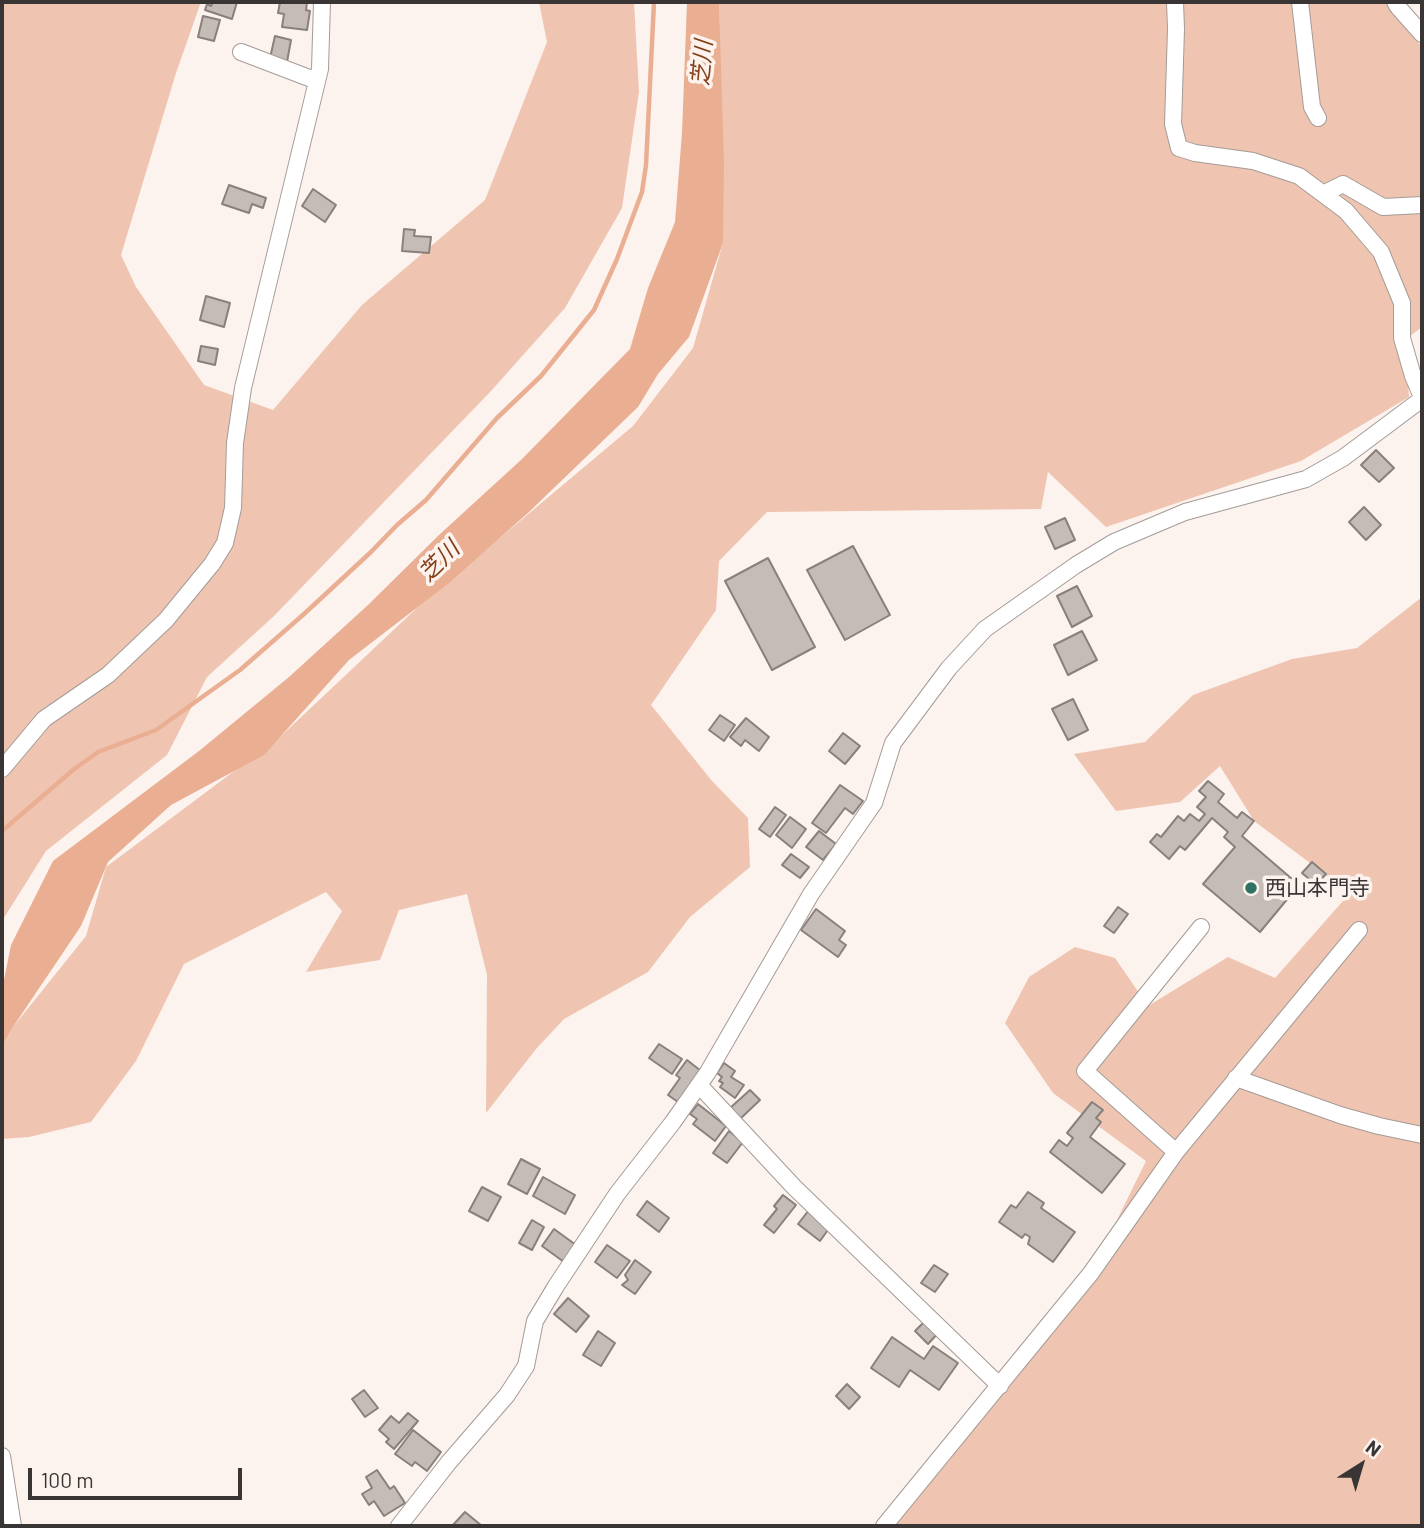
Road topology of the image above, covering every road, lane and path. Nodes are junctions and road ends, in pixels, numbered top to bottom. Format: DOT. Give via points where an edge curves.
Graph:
graph roads {
  1 [pos="322,2"];
  2 [pos="1175,2"];
  3 [pos="1300,2"];
  4 [pos="1395,2"];
  5 [pos="1422,34"];
  6 [pos="241,52"];
  7 [pos="317,81"];
  8 [pos="1318,118"];
  9 [pos="1323,194"];
  10 [pos="1422,205"];
  11 [pos="1422,398"];
  12 [pos="2,769"];
  13 [pos="1201,927"];
  14 [pos="1359,930"];
  15 [pos="1236,1078"];
  16 [pos="699,1085"];
  17 [pos="1422,1135"];
  18 [pos="1176,1152"];
  19 [pos="1000,1386"];
  20 [pos="2,1456"];
  21 [pos="13,1526"];
  22 [pos="399,1526"];
  23 [pos="884,1526"];
  1 -- 7 [label="street"];
  2 -- 9 [label="street" via="1173,124 1179,148 1253,161 1299,176"];
  3 -- 8 [label="street" via="1312,107"];
  4 -- 5 [label="street"];
  6 -- 7 [label="street"];
  7 -- 12 [label="street" via="243,388 233,508 225,543 166,620 108,675 44,719"];
  9 -- 10 [label="street" via="1343,184 1382,206"];
  9 -- 11 [label="street" via="1346,211 1381,252 1402,303 1402,338"];
  11 -- 16 [label="street" via="1343,458 1306,479 1185,512 1114,542 985,629 949,668 893,743 874,803 811,894"];
  13 -- 18 [label="street" via="1085,1071"];
  14 -- 15 [label="street"];
  15 -- 17 [label="street" via="1340,1115"];
  15 -- 18 [label="street"];
  16 -- 19 [label="street" via="794,1187"];
  16 -- 22 [label="street" via="555,1286 535,1321 526,1366 507,1395"];
  18 -- 19 [label="street" via="1091,1273"];
  19 -- 23 [label="street"];
  20 -- 21 [label="street"];
}
